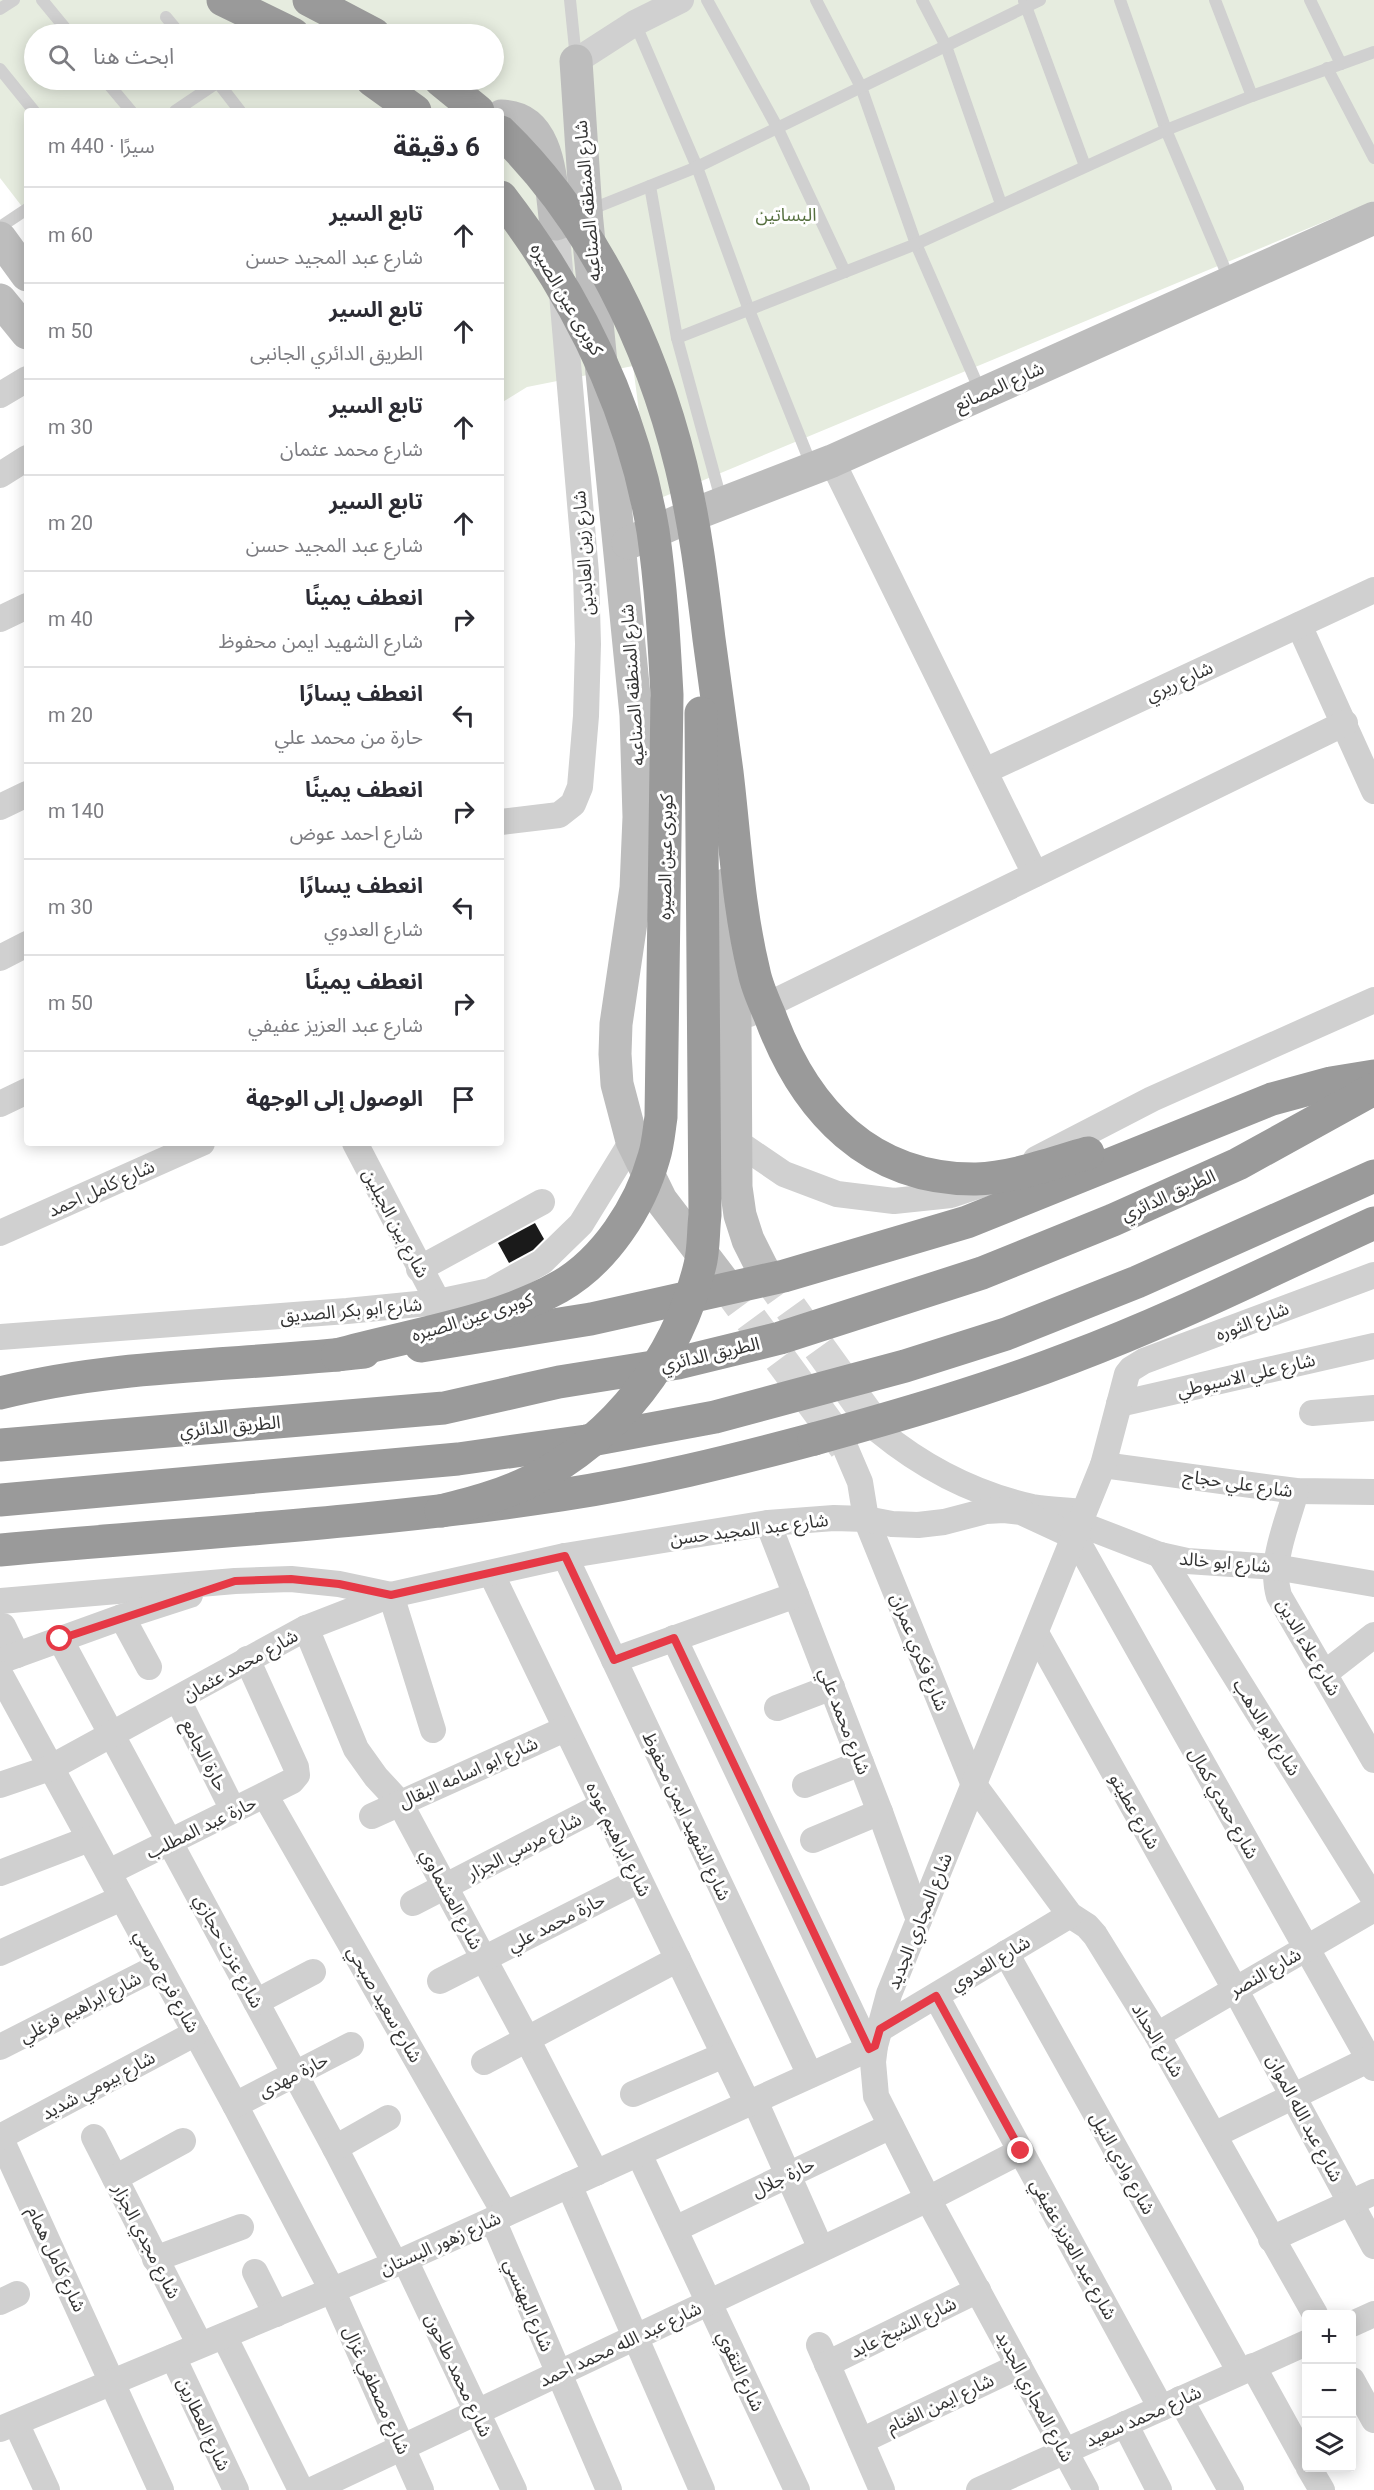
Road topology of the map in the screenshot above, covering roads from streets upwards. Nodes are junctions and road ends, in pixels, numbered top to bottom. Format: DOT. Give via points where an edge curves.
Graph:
graph roads {
  1 [pos="223,0"];
  2 [pos="309,0"];
  3 [pos="681,0"];
  4 [pos="272,24"];
  5 [pos="355,24"];
  6 [pos="576,61"];
  7 [pos="386,90"];
  8 [pos="452,90"];
  9 [pos="411,108"];
  10 [pos="474,108"];
  11 [pos="504,117"];
  12 [pos="504,135"];
  13 [pos="504,201"];
  14 [pos="571,218"];
  15 [pos="1374,218"];
  16 [pos="0,238"];
  17 [pos="24,270"];
  18 [pos="24,380"];
  19 [pos="0,395"];
  20 [pos="24,461"];
  21 [pos="822,464"];
  22 [pos="0,475"];
  23 [pos="711,508"];
  24 [pos="621,546"];
  25 [pos="703,581"];
  26 [pos="1374,590"];
  27 [pos="24,607"];
  28 [pos="0,619"];
  29 [pos="1299,625"];
  30 [pos="1345,723"];
  31 [pos="985,771"];
  32 [pos="1374,791"];
  33 [pos="24,795"];
  34 [pos="0,807"];
  35 [pos="504,822"];
  36 [pos="1035,874"];
  37 [pos="24,946"];
  38 [pos="0,958"];
  39 [pos="1374,1000"];
  40 [pos="735,1021"];
  41 [pos="1374,1076"];
  42 [pos="1374,1089"];
  43 [pos="24,1092"];
  44 [pos="0,1104"];
  45 [pos="1243,1110"];
  46 [pos="632,1141"];
  47 [pos="737,1142"];
  48 [pos="195,1146"];
  49 [pos="357,1146"];
  50 [pos="1374,1176"];
  51 [pos="542,1202"];
  52 [pos="1374,1223"];
  53 [pos="0,1233"];
  54 [pos="419,1269"];
  55 [pos="762,1269"];
  56 [pos="1374,1275"];
  57 [pos="722,1280"];
  58 [pos="438,1302"];
  59 [pos="0,1337"];
  60 [pos="1374,1346"];
  61 [pos="337,1355"];
  62 [pos="1131,1369"];
  63 [pos="0,1393"];
  64 [pos="1119,1404"];
  65 [pos="1374,1408"];
  66 [pos="1312,1413"];
  67 [pos="879,1431"];
  68 [pos="0,1445"];
  69 [pos="845,1447"];
  70 [pos="1103,1465"];
  71 [pos="1296,1491"];
  72 [pos="1374,1492"];
  73 [pos="0,1500"];
  74 [pos="441,1511"];
  75 [pos="866,1519"];
  76 [pos="768,1523"];
  77 [pos="1079,1524"];
  78 [pos="0,1550"];
  79 [pos="1160,1555"];
  80 [pos="565,1556"];
  81 [pos="1275,1567"];
  82 [pos="491,1573"];
  83 [pos="235,1581"];
  84 [pos="1374,1584"];
  85 [pos="391,1595"];
  86 [pos="796,1595"];
  87 [pos="0,1601"];
  88 [pos="122,1617"];
  89 [pos="3,1626"];
  90 [pos="306,1628"];
  91 [pos="1036,1633"];
  92 [pos="1374,1637"];
  93 [pos="674,1638"];
  94 [pos="60,1639"];
  95 [pos="8,1658"];
  96 [pos="247,1659"];
  97 [pos="614,1660"];
  98 [pos="149,1667"];
  99 [pos="0,1674"];
  100 [pos="1324,1674"];
  101 [pos="832,1687"];
  102 [pos="178,1700"];
  103 [pos="777,1708"];
  104 [pos="565,1729"];
  105 [pos="433,1730"];
  106 [pos="112,1736"];
  107 [pos="1374,1760"];
  108 [pos="861,1763"];
  109 [pos="50,1767"];
  110 [pos="0,1785"];
  111 [pos="806,1785"];
  112 [pos="974,1785"];
  113 [pos="265,1795"];
  114 [pos="400,1803"];
  115 [pos="603,1805"];
  116 [pos="233,1810"];
  117 [pos="880,1812"];
  118 [pos="372,1816"];
  119 [pos="89,1839"];
  120 [pos="813,1840"];
  121 [pos="170,1842"];
  122 [pos="109,1872"];
  123 [pos="0,1873"];
  124 [pos="639,1880"];
  125 [pos="445,1887"];
  126 [pos="122,1898"];
  127 [pos="1374,1899"];
  128 [pos="413,1904"];
  129 [pos="1374,1909"];
  130 [pos="1070,1915"];
  131 [pos="919,1920"];
  132 [pos="1305,1949"];
  133 [pos="0,1953"];
  134 [pos="1006,1953"];
  135 [pos="484,1959"];
  136 [pos="678,1959"];
  137 [pos="159,1966"];
  138 [pos="313,1972"];
  139 [pos="440,1981"];
  140 [pos="1235,1989"];
  141 [pos="936,1996"];
  142 [pos="256,2002"];
  143 [pos="196,2033"];
  144 [pos="1156,2035"];
  145 [pos="527,2038"];
  146 [pos="875,2041"];
  147 [pos="351,2045"];
  148 [pos="0,2047"];
  149 [pos="724,2055"];
  150 [pos="484,2062"];
  151 [pos="1372,2062"];
  152 [pos="295,2074"];
  153 [pos="810,2076"];
  154 [pos="633,2094"];
  155 [pos="1293,2097"];
  156 [pos="752,2102"];
  157 [pos="235,2105"];
  158 [pos="388,2118"];
  159 [pos="891,2126"];
  160 [pos="1214,2135"];
  161 [pos="0,2137"];
  162 [pos="94,2137"];
  163 [pos="183,2142"];
  164 [pos="335,2148"];
  165 [pos="1021,2151"];
  166 [pos="639,2154"];
  167 [pos="596,2173"];
  168 [pos="788,2175"];
  169 [pos="115,2178"];
  170 [pos="569,2185"];
  171 [pos="1374,2192"];
  172 [pos="928,2199"];
  173 [pos="1350,2202"];
  174 [pos="499,2217"];
  175 [pos="241,2227"];
  176 [pos="675,2229"];
  177 [pos="1271,2239"];
  178 [pos="1374,2246"];
  179 [pos="821,2249"];
  180 [pos="155,2259"];
  181 [pos="400,2262"];
  182 [pos="255,2272"];
  183 [pos="332,2290"];
  184 [pos="978,2290"];
  185 [pos="709,2302"];
  186 [pos="1313,2310"];
  187 [pos="276,2314"];
  188 [pos="1374,2314"];
  189 [pos="1356,2322"];
  190 [pos="224,2336"];
  191 [pos="634,2337"];
  192 [pos="200,2345"];
  193 [pos="1302,2345"];
  194 [pos="173,2357"];
  195 [pos="1019,2366"];
  196 [pos="1246,2369"];
  197 [pos="558,2373"];
  198 [pos="113,2382"];
  199 [pos="1356,2387"];
  200 [pos="1171,2404"];
  201 [pos="477,2412"];
  202 [pos="1374,2420"];
  203 [pos="6,2422"];
  204 [pos="1125,2424"];
  205 [pos="861,2441"];
  206 [pos="402,2447"];
  207 [pos="1064,2451"];
  208 [pos="1302,2457"];
  209 [pos="1311,2472"];
  210 [pos="47,2490"];
  211 [pos="161,2490"];
  212 [pos="236,2490"];
  213 [pos="301,2490"];
  214 [pos="312,2490"];
  215 [pos="421,2490"];
  216 [pos="514,2490"];
  217 [pos="609,2490"];
  218 [pos="702,2490"];
  219 [pos="797,2490"];
  220 [pos="882,2490"];
  221 [pos="979,2490"];
  222 [pos="1086,2490"];
  223 [pos="1158,2490"];
  224 [pos="1231,2490"];
  225 [pos="1322,2490"];
  1 -- 4 [label="highway"];
  2 -- 5 [label="highway"];
  3 -- 6 [label="street" via="635,23"];
  6 -- 14 [label="street, شارع المنطقه الصناعيه"];
  7 -- 9 [label="highway"];
  8 -- 10 [label="highway"];
  11 -- 14 [label="street" via="527,124 540,139"];
  12 -- 25 [label="highway, bridge" via="560,201 594,251 622,303 665,412 681,466"];
  13 -- 61 [label="highway, كوبرى عين الصيره, bridge" via="554,271 606,370 626,423 652,530 667,695 661,1117 654,1157 640,1195 619,1230 593,1261 561,1286 496,1314"];
  14 -- 24 [label="street, شارع المنطقه الصناعيه"];
  14 -- 35 [label="street, شارع زين العابدين" via="588,644 580,787 573,804 559,815"];
  15 -- 21 [label="street, شارع المصانع"];
  16 -- 17 [label="street"];
  18 -- 19 [label="street"];
  20 -- 22 [label="street"];
  21 -- 23 [label="street, شارع المصانع"];
  21 -- 31 [label="street"];
  23 -- 24 [label="street, شارع المصانع"];
  23 -- 40 [label="street"];
  24 -- 46 [label="street, شارع المنطقه الصناعيه" via="636,715 639,817 636,888 615,1054 617,1084"];
  25 -- 45 [label="highway, bridge" via="741,904 754,975 780,1044 817,1106 850,1138 889,1161 933,1175 978,1179 1023,1171"];
  25 -- 74 [label="highway, bridge" via="705,1215 701,1263 687,1308 667,1351 641,1391 609,1426 572,1456 531,1481 487,1499"];
  26 -- 29 [label="street, شارع ريري"];
  27 -- 28 [label="street"];
  29 -- 30 [label="street"];
  29 -- 31 [label="street, شارع ريري"];
  30 -- 32 [label="street"];
  30 -- 36 [label="street"];
  31 -- 36 [label="street"];
  33 -- 34 [label="street"];
  36 -- 40 [label="street"];
  37 -- 38 [label="street"];
  39 -- 47 [label="street" via="1124,1113 1005,1176 951,1195 894,1202 837,1194 784,1174"];
  40 -- 47 [label="street"];
  41 -- 45 [label="highway" via="1301,1090"];
  42 -- 68 [label="highway, الطريق الدائري" via="1238,1164 1113,1220 982,1273 780,1338 678,1364 559,1382 444,1408"];
  43 -- 44 [label="street"];
  45 -- 61 [label="highway" via="967,1222 784,1276 548,1327"];
  46 -- 57 [label="street, شارع المنطقه الصناعيه" via="661,1200"];
  46 -- 58 [label="street, شارع ابو بكر الصديق" via="581,1224 542,1262 490,1291"];
  47 -- 55 [label="street" via="740,1215"];
  48 -- 53 [label="street, شارع كامل احمد"];
  49 -- 54 [label="street, شارع بين الجبلين"];
  50 -- 73 [label="highway" via="1137,1282 1006,1334 715,1417 458,1459"];
  51 -- 54 [label="street"];
  52 -- 74 [label="highway, bridge" via="1154,1324 1070,1358 901,1415 648,1479"];
  54 -- 58 [label="street, شارع بين الجبلين"];
  56 -- 62 [label="street, شارع الثوره"];
  58 -- 59 [label="street, شارع ابو بكر الصديق"];
  60 -- 64 [label="street, شارع علي الاسيوطي"];
  61 -- 63 [label="highway" via="118,1372"];
  62 -- 64 [label="street, شارع المجاري الجديد"];
  64 -- 70 [label="street, شارع المجاري الجديد"];
  65 -- 66 [label="street"];
  67 -- 77 [label="street" via="940,1474 986,1494"];
  69 -- 75 [label="street, شارع فكري عمران" via="860,1482"];
  70 -- 71 [label="street, شارع علي حجاج"];
  70 -- 77 [label="street, شارع المجاري الجديد"];
  71 -- 72 [label="street, شارع علي حجاج"];
  71 -- 81 [label="street, شارع علاء الدين"];
  74 -- 78 [label="highway"];
  75 -- 76 [label="street, شارع عبد المجيد حسن"];
  75 -- 77 [label="street, شارع عبد المجيد حسن" via="918,1525 1004,1510"];
  75 -- 112 [label="street, شارع فكري عمران"];
  76 -- 80 [label="street, شارع عبد المجيد حسن"];
  76 -- 86 [label="street, شارع محمد علي"];
  77 -- 79 [label="street, شارع ابو خالد"];
  77 -- 91 [label="street, شارع المجاري الجديد"];
  77 -- 132 [label="street, شارع حمدي كمال"];
  79 -- 81 [label="street, شارع ابو خالد" via="1187,1561"];
  79 -- 127 [label="street, شارع ابو الدهب"];
  80 -- 82 [label="street, شارع عبد المجيد حسن"];
  80 -- 97 [label="street, شارع الشهيد ايمن محفوظ"];
  81 -- 84 [label="street, شارع ابو خالد"];
  81 -- 100 [label="street, شارع علاء الدين" via="1279,1596"];
  82 -- 85 [label="street, شارع محمد عثمان"];
  82 -- 104 [label="street, شارع ابراهيم عوده"];
  83 -- 85 [label="street" via="291,1579"];
  83 -- 87 [label="street"];
  83 -- 88 [label="street"];
  85 -- 90 [label="street, شارع محمد عثمان"];
  85 -- 105 [label="street"];
  86 -- 93 [label="street"];
  86 -- 101 [label="street, شارع محمد علي"];
  88 -- 94 [label="street"];
  88 -- 98 [label="street"];
  89 -- 95 [label="street"];
  90 -- 96 [label="street, شارع محمد عثمان"];
  90 -- 114 [label="street, شارع العشماوي" via="356,1749"];
  91 -- 112 [label="street, شارع المجاري الجديد"];
  91 -- 140 [label="street, شارع عطيتو"];
  92 -- 100 [label="street"];
  93 -- 97 [label="street"];
  93 -- 146 [label="street"];
  94 -- 95 [label="street"];
  94 -- 106 [label="street, شارع عزت حجازي"];
  96 -- 102 [label="street, شارع محمد عثمان"];
  96 -- 113 [label="street, حارة عبد المطلب" via="296,1767 297,1775 292,1781"];
  97 -- 153 [label="street, شارع الشهيد ايمن محفوظ"];
  99 -- 109 [label="street, شارع فرج مرسي"];
  100 -- 107 [label="street, شارع علاء الدين"];
  101 -- 103 [label="street"];
  101 -- 108 [label="street, شارع محمد علي"];
  102 -- 106 [label="street, شارع محمد عثمان"];
  102 -- 116 [label="street, حارة الجامع"];
  104 -- 114 [label="street, شارع ابو اسامه البقال"];
  104 -- 115 [label="street, شارع ابراهيم عوده"];
  106 -- 109 [label="street, شارع محمد عثمان"];
  106 -- 121 [label="street, شارع عزت حجازي"];
  108 -- 111 [label="street"];
  108 -- 117 [label="street, شارع محمد علي"];
  109 -- 110 [label="street, شارع محمد عثمان"];
  109 -- 119 [label="street, شارع فرج مرسي"];
  112 -- 130 [label="street, شارع الحداد"];
  112 -- 131 [label="street, شارع المجاري الجديد"];
  113 -- 116 [label="street, حارة عبد المطلب"];
  113 -- 174 [label="street, شارع سعيد صبحي"];
  114 -- 118 [label="street, شارع ابو اسامه البقال"];
  114 -- 125 [label="street, شارع العشماوي"];
  115 -- 124 [label="street, شارع ابراهيم عوده"];
  115 -- 125 [label="street, شارع مرسي الجزار"];
  116 -- 121 [label="street, حارة عبد المطلب"];
  117 -- 120 [label="street"];
  117 -- 131 [label="street, شارع محمد علي"];
  119 -- 122 [label="street, شارع فرج مرسي"];
  119 -- 123 [label="street"];
  121 -- 122 [label="street, حارة عبد المطلب"];
  121 -- 142 [label="street, شارع عزت حجازي"];
  122 -- 126 [label="street, شارع فرج مرسي"];
  124 -- 135 [label="street, حارة محمد علي"];
  124 -- 136 [label="street, شارع ابراهيم عوده"];
  125 -- 128 [label="street, شارع مرسي الجزار"];
  125 -- 135 [label="street, شارع العشماوي"];
  126 -- 133 [label="street"];
  126 -- 137 [label="street, شارع فرج مرسي"];
  129 -- 132 [label="street, شارع النصر"];
  130 -- 134 [label="street, شارع العدوي"];
  130 -- 144 [label="street, شارع الحداد" via="1095,1935"];
  131 -- 146 [label="street, شارع المجاري الجديد"];
  132 -- 140 [label="street, شارع النصر"];
  132 -- 151 [label="street, شارع حمدي كمال"];
  134 -- 141 [label="street, شارع العدوي"];
  134 -- 196 [label="street, شارع وادي النيل"];
  135 -- 139 [label="street, حارة محمد علي"];
  135 -- 145 [label="street, شارع العشماوي"];
  136 -- 145 [label="street"];
  136 -- 149 [label="street, شارع ابراهيم عوده"];
  137 -- 143 [label="street, شارع فرج مرسي"];
  137 -- 148 [label="street, شارع ابراهيم فرغلي"];
  138 -- 142 [label="street"];
  140 -- 144 [label="street, شارع النصر"];
  140 -- 155 [label="street, شارع عبد الله الموان"];
  141 -- 146 [label="street, شارع العدوي"];
  141 -- 165 [label="street, شارع عبد العزيز عفيفي"];
  142 -- 152 [label="street, شارع عزت حجازي"];
  143 -- 157 [label="street, شارع فرج مرسي"];
  143 -- 161 [label="street, شارع بيومي شديد"];
  144 -- 160 [label="street, شارع الحداد"];
  145 -- 150 [label="street"];
  145 -- 167 [label="street, شارع العشماوي"];
  146 -- 153 [label="street, شارع زهور البستان"];
  146 -- 159 [label="street, شارع المجاري الجديد" via="876,2096"];
  147 -- 152 [label="street, حارة مهدى"];
  149 -- 154 [label="street"];
  149 -- 156 [label="street, شارع ابراهيم عوده"];
  151 -- 155 [label="street"];
  152 -- 157 [label="street, حارة مهدى"];
  152 -- 164 [label="street, شارع عزت حجازي"];
  153 -- 156 [label="street, شارع زهور البستان"];
  155 -- 160 [label="street"];
  155 -- 173 [label="street, شارع عبد الله الموان"];
  156 -- 166 [label="street, شارع زهور البستان"];
  156 -- 168 [label="street, شارع ابراهيم عوده"];
  157 -- 183 [label="street, شارع فرج مرسي"];
  158 -- 164 [label="street"];
  159 -- 168 [label="street, حارة جلال"];
  159 -- 172 [label="street, شارع المجاري الجديد"];
  160 -- 177 [label="street, شارع الحداد"];
  161 -- 198 [label="street, شارع كامل همام"];
  162 -- 169 [label="street, شارع مجدي الجزار"];
  163 -- 169 [label="street"];
  164 -- 181 [label="street, شارع عزت حجازي"];
  165 -- 172 [label="street, شارع عبد الله محمد احمد"];
  165 -- 200 [label="street, شارع عبد العزيز عفيفي"];
  166 -- 167 [label="street, شارع زهور البستان"];
  166 -- 176 [label="street, شارع التقوي"];
  167 -- 170 [label="street, شارع زهور البستان"];
  168 -- 176 [label="street, حارة جلال"];
  168 -- 179 [label="street, شارع ابراهيم عوده"];
  169 -- 180 [label="street, شارع مجدي الجزار"];
  170 -- 174 [label="street, شارع زهور البستان"];
  170 -- 191 [label="street"];
  171 -- 173 [label="street"];
  172 -- 179 [label="street, شارع عبد الله محمد احمد"];
  172 -- 184 [label="street, شارع المجاري الجديد"];
  173 -- 177 [label="street"];
  173 -- 178 [label="street, شارع عبد الله الموان"];
  174 -- 181 [label="street, شارع زهور البستان"];
  174 -- 197 [label="street, شارع البهنسي"];
  175 -- 180 [label="street"];
  176 -- 185 [label="street, شارع التقوي"];
  177 -- 186 [label="street, شارع الحداد"];
  179 -- 185 [label="street, شارع عبد الله محمد احمد"];
  180 -- 192 [label="street, شارع مجدي الجزار"];
  181 -- 183 [label="street, شارع زهور البستان"];
  181 -- 201 [label="street, شارع محمد طاحون"];
  182 -- 187 [label="street"];
  183 -- 187 [label="street, شارع زهور البستان"];
  183 -- 206 [label="street, شارع مصطفي غزال"];
  184 -- 195 [label="street, شارع المجاري الجديد"];
  184 -- 205 [label="street, شارع الشيخ عابد" via="823,2354"];
  185 -- 191 [label="street, شارع عبد الله محمد احمد"];
  185 -- 219 [label="street, شارع التقوي"];
  187 -- 190 [label="street, شارع زهور البستان"];
  188 -- 189 [label="street"];
  190 -- 192 [label="street, شارع زهور البستان"];
  190 -- 213 [label="street"];
  191 -- 197 [label="street, شارع عبد الله محمد احمد"];
  191 -- 218 [label="street"];
  192 -- 194 [label="street, شارع زهور البستان"];
  193 -- 196 [label="street, شارع محمد سعيد"];
  194 -- 198 [label="street, شارع زهور البستان"];
  194 -- 212 [label="street, شارع العطارين"];
  195 -- 205 [label="street, شارع ايمن الغنام"];
  195 -- 207 [label="street, شارع المجاري الجديد"];
  196 -- 200 [label="street, شارع محمد سعيد"];
  196 -- 208 [label="street, شارع وادي النيل"];
  197 -- 201 [label="street, شارع عبد الله محمد احمد"];
  197 -- 217 [label="street, شارع البهنسي"];
  198 -- 203 [label="street, شارع زهور البستان"];
  198 -- 211 [label="street, شارع كامل همام"];
  199 -- 202 [label="street"];
  200 -- 204 [label="street, شارع محمد سعيد"];
  200 -- 224 [label="street, شارع عبد العزيز عفيفي"];
  201 -- 206 [label="street, شارع عبد الله محمد احمد"];
  201 -- 216 [label="street, شارع محمد طاحون"];
  203 -- 210 [label="street"];
  204 -- 207 [label="street, شارع محمد سعيد"];
  204 -- 223 [label="street"];
  205 -- 220 [label="street"];
  206 -- 214 [label="street, شارع عبد الله محمد احمد"];
  206 -- 215 [label="street, شارع مصطفي غزال"];
  207 -- 221 [label="street, شارع محمد سعيد"];
  207 -- 222 [label="street, شارع المجاري الجديد"];
  209 -- 225 [label="street"];
}
